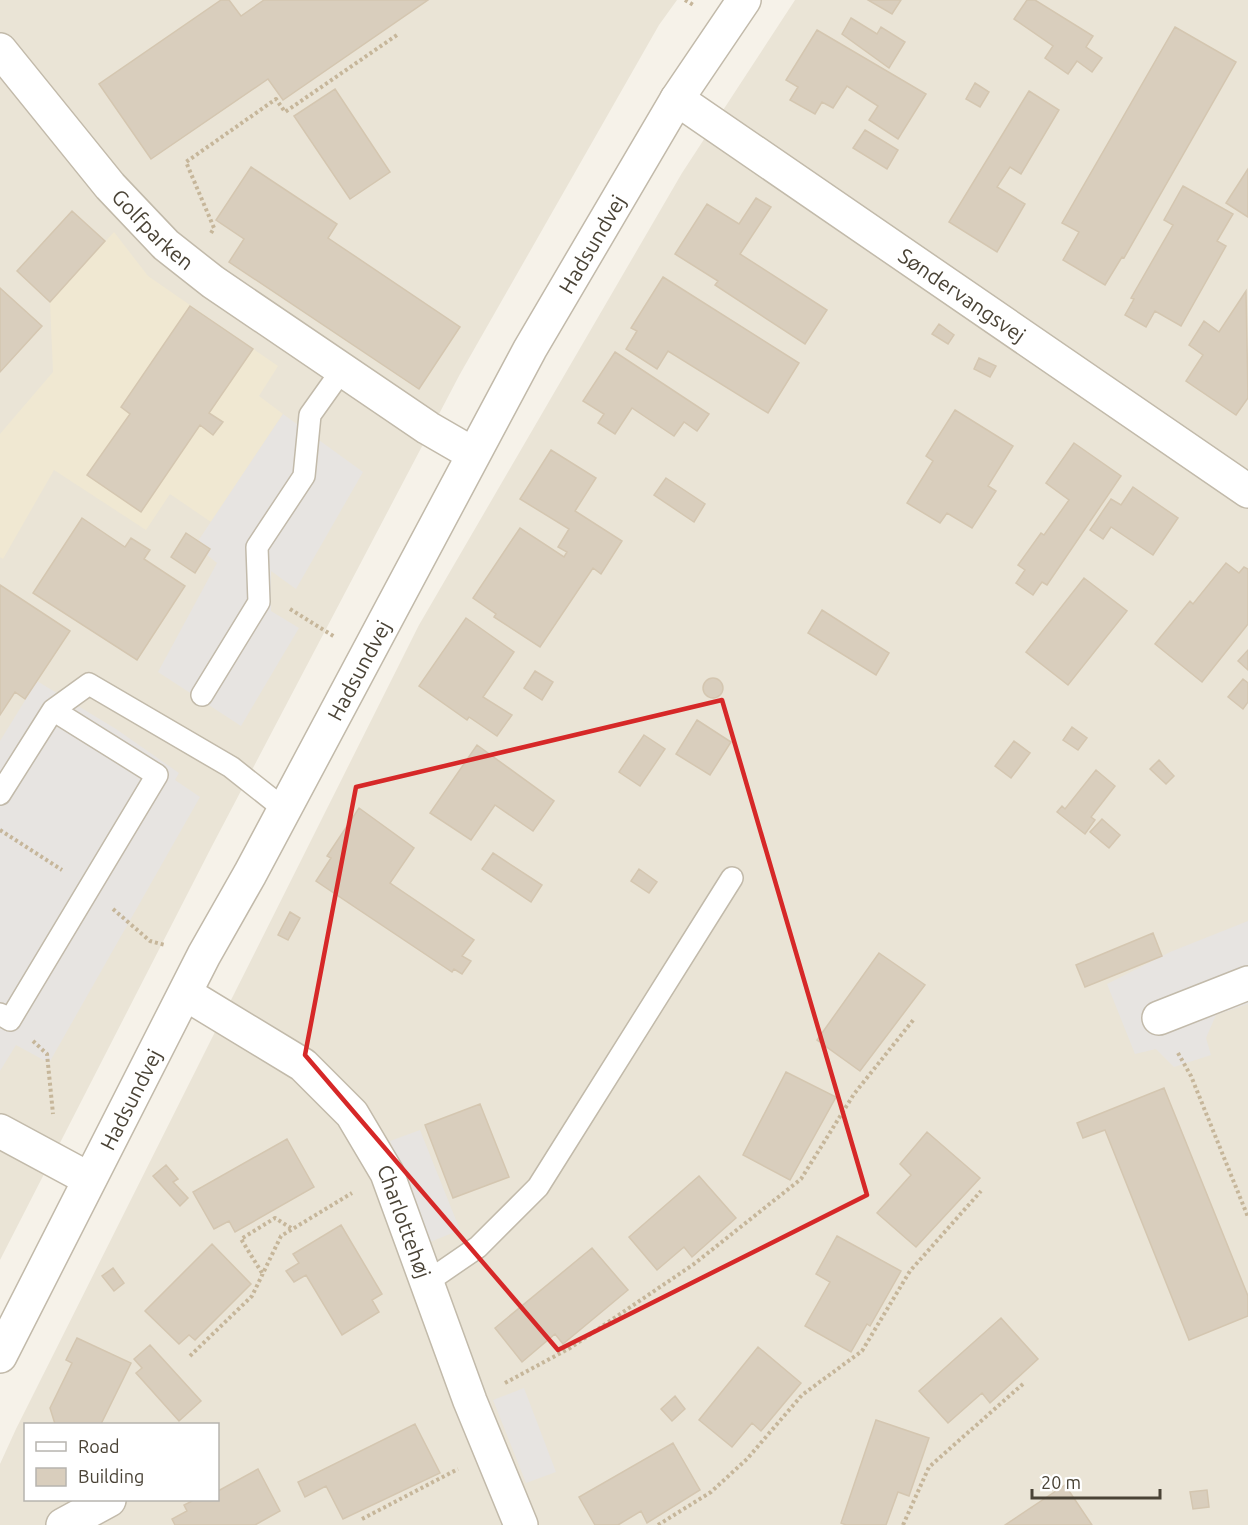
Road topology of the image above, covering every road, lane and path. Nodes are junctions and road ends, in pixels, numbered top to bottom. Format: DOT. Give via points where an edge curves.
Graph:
graph roads {
  1 [pos="744,0"];
  2 [pos="398,35"];
  3 [pos="0,50"];
  4 [pos="677,99"];
  5 [pos="188,261"];
  6 [pos="342,370"];
  7 [pos="473,454"];
  8 [pos="1248,491"];
  9 [pos="258,588"];
  10 [pos="366,657"];
  11 [pos="202,694"];
  12 [pos="53,710"];
  13 [pos="0,794"];
  14 [pos="284,809"];
  15 [pos="0,830"];
  16 [pos="732,878"];
  17 [pos="89,888"];
  18 [pos="204,955"];
  19 [pos="1248,983"];
  20 [pos="186,994"];
  21 [pos="0,1014"];
  22 [pos="1160,1018"];
  23 [pos="915,1019"];
  24 [pos="47,1054"];
  25 [pos="53,1119"];
  26 [pos="0,1131"];
  27 [pos="387,1173"];
  28 [pos="89,1179"];
  29 [pos="981,1191"];
  30 [pos="1248,1217"];
  31 [pos="291,1228"];
  32 [pos="262,1274"];
  33 [pos="426,1282"];
  34 [pos="0,1356"];
  35 [pos="190,1356"];
  36 [pos="1024,1383"];
  37 [pos="470,1401"];
  38 [pos="490,1452"];
  39 [pos="107,1501"];
  40 [pos="362,1519"];
  41 [pos="63,1525"];
  42 [pos="520,1525"];
  43 [pos="658,1525"];
  44 [pos="903,1525"];
  1 -- 4 [label="street, Hadsundvej"];
  2 -- 5 [label="path" via="285,112 276,99 186,162 214,228"];
  3 -- 5 [label="street, Golfparken" via="110,186 166,245"];
  4 -- 7 [label="street, Hadsundvej"];
  4 -- 8 [label="street, Søndervangsvej"];
  5 -- 6 [label="street, Golfparken"];
  6 -- 7 [label="street, Golfparken"];
  6 -- 9 [label="lane" via="310,416 304,476 257,547"];
  7 -- 10 [label="street, Hadsundvej"];
  9 -- 10 [label="path"];
  9 -- 11 [label="lane" via="259,602"];
  10 -- 14 [label="street, Hadsundvej"];
  12 -- 13 [label="lane"];
  12 -- 14 [label="lane" via="89,684 231,767"];
  12 -- 17 [label="lane" via="157,775"];
  14 -- 18 [label="street, Hadsundvej"];
  15 -- 17 [label="path"];
  16 -- 33 [label="lane" via="538,1187 478,1247"];
  17 -- 18 [label="path" via="150,941"];
  17 -- 21 [label="lane" via="10,1020"];
  18 -- 20 [label="street, Hadsundvej"];
  19 -- 22 [label="street"];
  20 -- 27 [label="street, Charlottehøj" via="303,1065 352,1114"];
  20 -- 28 [label="street, Hadsundvej"];
  22 -- 30 [label="path" via="1191,1076"];
  23 -- 37 [label="path" via="854,1094 801,1179 694,1264 570,1348"];
  24 -- 25 [label="path"];
  26 -- 28 [label="street"];
  27 -- 31 [label="path"];
  27 -- 33 [label="street, Charlottehøj"];
  28 -- 34 [label="street, Hadsundvej"];
  29 -- 43 [label="path" via="910,1271 862,1350 802,1395 747,1459 711,1492"];
  31 -- 32 [label="path" via="281,1236"];
  31 -- 32 [label="path" via="275,1218 241,1239"];
  32 -- 35 [label="path" via="252,1296"];
  33 -- 37 [label="street, Charlottehøj"];
  36 -- 44 [label="path" via="929,1467"];
  37 -- 38 [label="street, Charlottehøj"];
  38 -- 40 [label="path"];
  38 -- 42 [label="street, Charlottehøj"];
  39 -- 41 [label="street"];
}
